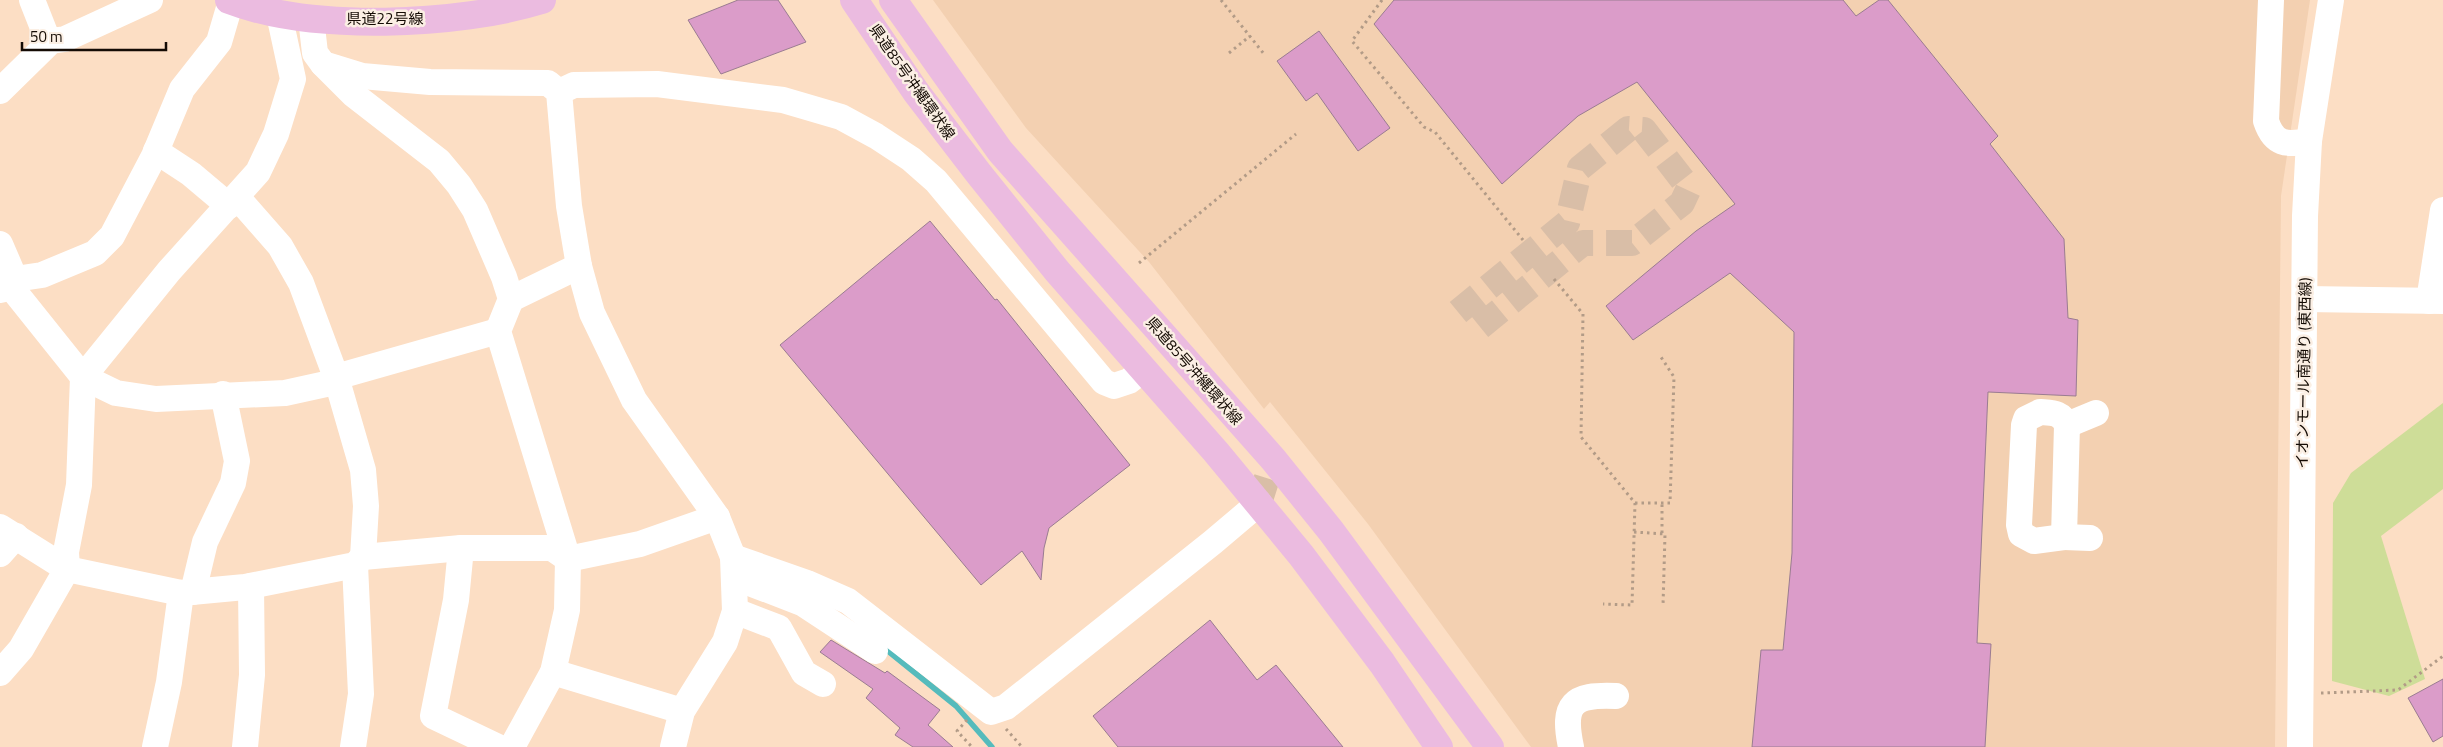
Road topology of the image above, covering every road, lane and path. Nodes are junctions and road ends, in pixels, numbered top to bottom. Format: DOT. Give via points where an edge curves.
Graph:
graph roads {
  1 [pos="32,0"];
  2 [pos="150,0"];
  3 [pos="230,0"];
  4 [pos="542,0"];
  5 [pos="854,0"];
  6 [pos="893,0"];
  7 [pos="1221,0"];
  8 [pos="1382,0"];
  9 [pos="2271,0"];
  10 [pos="2331,0"];
  11 [pos="279,14"];
  12 [pos="312,18"];
  13 [pos="1250,36"];
  14 [pos="51,41"];
  15 [pos="1229,53"];
  16 [pos="1264,54"];
  17 [pos="323,64"];
  18 [pos="1,87"];
  19 [pos="559,92"];
  20 [pos="1296,134"];
  21 [pos="2309,141"];
  22 [pos="156,151"];
  23 [pos="233,201"];
  24 [pos="2443,210"];
  25 [pos="1522,240"];
  26 [pos="0,244"];
  27 [pos="1139,263"];
  28 [pos="580,266"];
  29 [pos="1554,279"];
  30 [pos="8,285"];
  31 [pos="511,299"];
  32 [pos="2305,299"];
  33 [pos="2436,301"];
  34 [pos="498,332"];
  35 [pos="1659,354"];
  36 [pos="1143,370"];
  37 [pos="83,376"];
  38 [pos="336,377"];
  39 [pos="223,394"];
  40 [pos="2096,413"];
  41 [pos="2068,425"];
  42 [pos="1635,502"];
  43 [pos="1259,503"];
  44 [pos="1662,503"];
  45 [pos="717,517"];
  46 [pos="1634,532"];
  47 [pos="1662,533"];
  48 [pos="2064,537"];
  49 [pos="2090,538"];
  50 [pos="5,539"];
  51 [pos="461,548"];
  52 [pos="568,558"];
  53 [pos="359,561"];
  54 [pos="734,567"];
  55 [pos="67,569"];
  56 [pos="251,586"];
  57 [pos="187,593"];
  58 [pos="1603,604"];
  59 [pos="1663,606"];
  60 [pos="735,611"];
  61 [pos="875,651"];
  62 [pos="2443,656"];
  63 [pos="553,672"];
  64 [pos="0,673"];
  65 [pos="823,684"];
  66 [pos="2300,693"];
  67 [pos="1616,696"];
  68 [pos="682,711"];
  69 [pos="959,729"];
  70 [pos="154,747"];
  71 [pos="245,747"];
  72 [pos="353,747"];
  73 [pos="498,747"];
  74 [pos="512,747"];
  75 [pos="673,747"];
  76 [pos="972,747"];
  77 [pos="1439,747"];
  78 [pos="1490,747"];
  79 [pos="1571,747"];
  80 [pos="2300,747"];
  1 -- 14 [label="street"];
  2 -- 14 [label="street" via="65,38"];
  3 -- 11 [label="main road, 県道22号線"];
  3 -- 22 [label="street" via="219,42 182,89"];
  4 -- 12 [label="main road, 県道22号線" via="511,10 473,16 384,21"];
  5 -- 36 [label="main road, 県道85号沖縄環状線" via="916,92 979,174"];
  6 -- 78 [label="main road, 県道85号沖縄環状線" via="1000,151 1273,459 1331,531"];
  7 -- 13 [label="path"];
  8 -- 25 [label="path" via="1352,40 1424,127 1435,132"];
  9 -- 21 [label="street" via="2266,120 2277,140 2291,144"];
  10 -- 21 [label="street, イオンモール南通り (東西線)"];
  11 -- 12 [label="main road, 県道22号線"];
  11 -- 23 [label="street" via="293,79 276,134 258,172"];
  12 -- 17 [label="street" via="315,53"];
  13 -- 15 [label="path"];
  13 -- 16 [label="path"];
  14 -- 18 [label="street"];
  17 -- 19 [label="street" via="362,76 430,82 548,83"];
  17 -- 31 [label="street" via="354,94 439,161 459,185 483,224"];
  19 -- 28 [label="street" via="565,178"];
  19 -- 36 [label="street" via="574,84 657,84 783,100 841,117 912,159 936,181 1104,382 1114,386 1129,381"];
  20 -- 27 [label="path"];
  21 -- 32 [label="street, イオンモール南通り (東西線)"];
  22 -- 23 [label="street"];
  22 -- 30 [label="street" via="112,236 95,253"];
  23 -- 37 [label="street" via="169,271"];
  23 -- 38 [label="street" via="280,246 301,283"];
  24 -- 33 [label="street"];
  26 -- 30 [label="street"];
  28 -- 31 [label="street"];
  28 -- 45 [label="street" via="592,313 634,400"];
  29 -- 42 [label="path" via="1583,314 1581,437"];
  30 -- 37 [label="street"];
  31 -- 34 [label="street"];
  32 -- 33 [label="street"];
  32 -- 66 [label="street, イオンモール南通り (東西線)"];
  34 -- 38 [label="street"];
  34 -- 52 [label="street"];
  35 -- 44 [label="path" via="1674,378 1670,503"];
  36 -- 43 [label="main road, 県道85号沖縄環状線"];
  37 -- 39 [label="street" via="116,393 156,399"];
  37 -- 55 [label="street" via="79,485 66,552"];
  38 -- 39 [label="street" via="326,384 285,392"];
  38 -- 53 [label="street" via="363,470 366,506"];
  39 -- 57 [label="street" via="237,461 233,483 205,542"];
  40 -- 41 [label="street"];
  41 -- 48 [label="street"];
  41 -- 48 [label="street" via="2064,416 2057,413 2040,412 2026,419 2019,525 2021,534 2034,541"];
  42 -- 44 [label="path"];
  42 -- 46 [label="path"];
  43 -- 54 [label="street" via="1006,706 991,712 848,601 807,583"];
  43 -- 77 [label="main road, 県道85号沖縄環状線" via="1382,663"];
  44 -- 47 [label="path"];
  45 -- 52 [label="street" via="640,544"];
  45 -- 54 [label="street"];
  46 -- 47 [label="path"];
  46 -- 58 [label="path" via="1632,605"];
  47 -- 59 [label="path" via="1665,534"];
  48 -- 49 [label="street"];
  50 -- 55 [label="street"];
  51 -- 52 [label="street" via="552,548"];
  51 -- 53 [label="street"];
  51 -- 73 [label="street" via="456,600 433,716"];
  52 -- 63 [label="street" via="567,610"];
  53 -- 56 [label="street"];
  53 -- 72 [label="street" via="360,694"];
  54 -- 60 [label="street"];
  54 -- 61 [label="street" via="802,603"];
  55 -- 57 [label="street"];
  55 -- 64 [label="street" via="21,649"];
  56 -- 57 [label="street"];
  56 -- 71 [label="street" via="252,675"];
  57 -- 70 [label="street"];
  60 -- 65 [label="street" via="779,628 804,673"];
  60 -- 68 [label="street" via="724,642"];
  62 -- 66 [label="path" via="2398,690"];
  63 -- 68 [label="street"];
  63 -- 74 [label="street"];
  66 -- 80 [label="street, イオンモール南通り (東西線)"];
  67 -- 79 [label="street" via="1589,696 1570,708 1566,726"];
  68 -- 75 [label="street"];
  69 -- 76 [label="path" via="957,731"];
}
